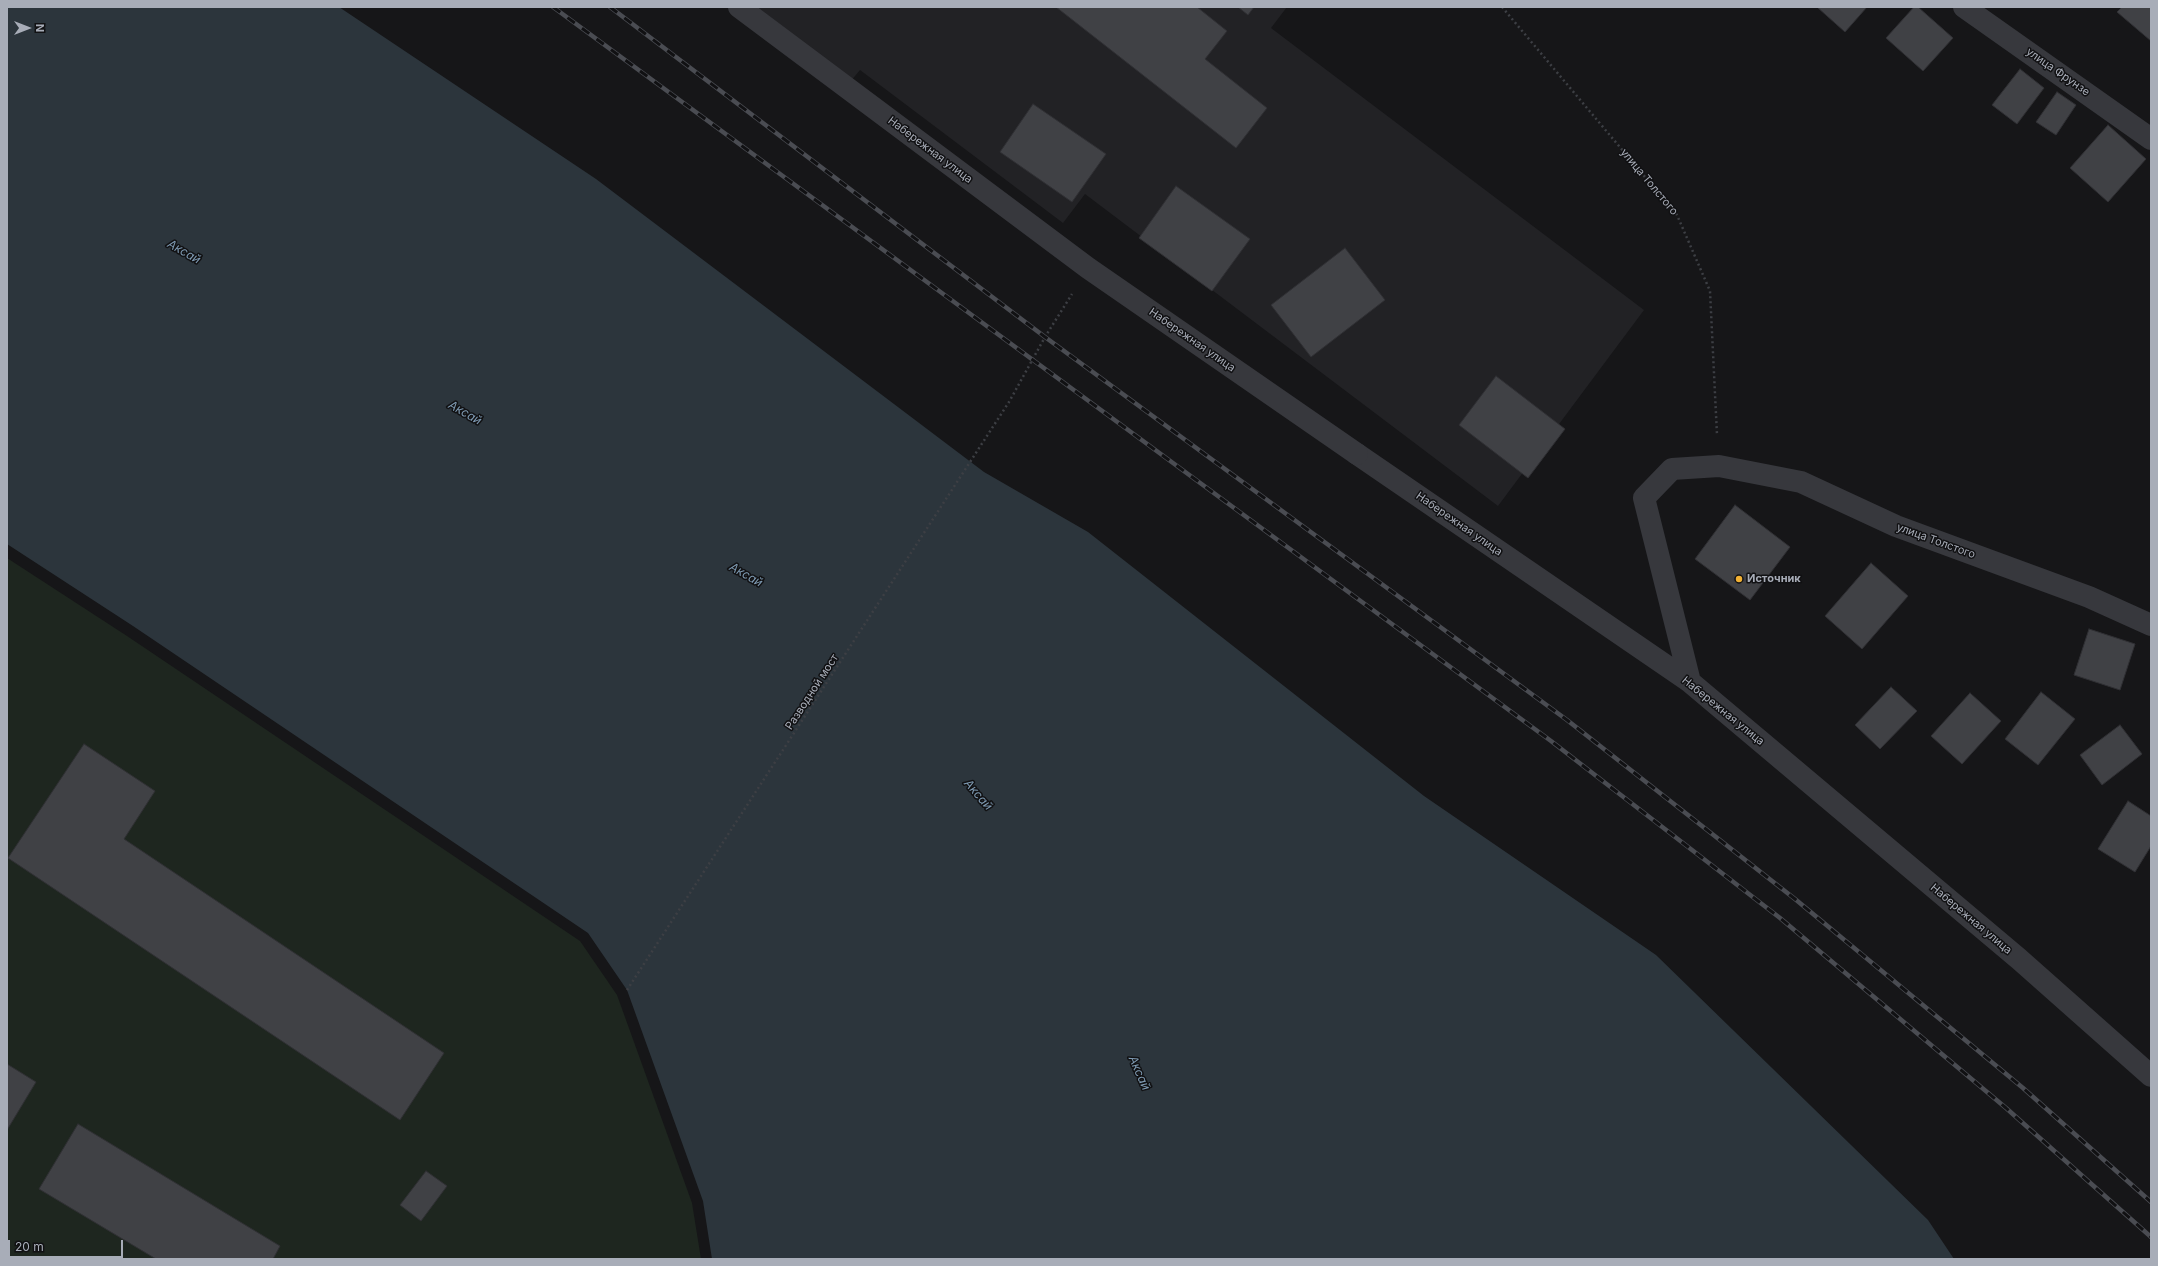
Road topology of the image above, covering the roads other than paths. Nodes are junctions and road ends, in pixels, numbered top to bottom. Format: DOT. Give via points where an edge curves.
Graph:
graph roads {
  1 [pos="739,7"];
  2 [pos="1964,7"];
  3 [pos="2151,139"];
  4 [pos="2151,625"];
  5 [pos="1690,682"];
  6 [pos="2151,1076"];
  1 -- 5 [label="street, Набережная улица" via="1088,268"];
  2 -- 3 [label="street, улица Фрунзе"];
  4 -- 5 [label="street, улица Толстого" via="2089,597 1896,526 1801,482 1719,466 1672,469 1644,498"];
  5 -- 6 [label="street, Набережная улица" via="2019,959"];
}
